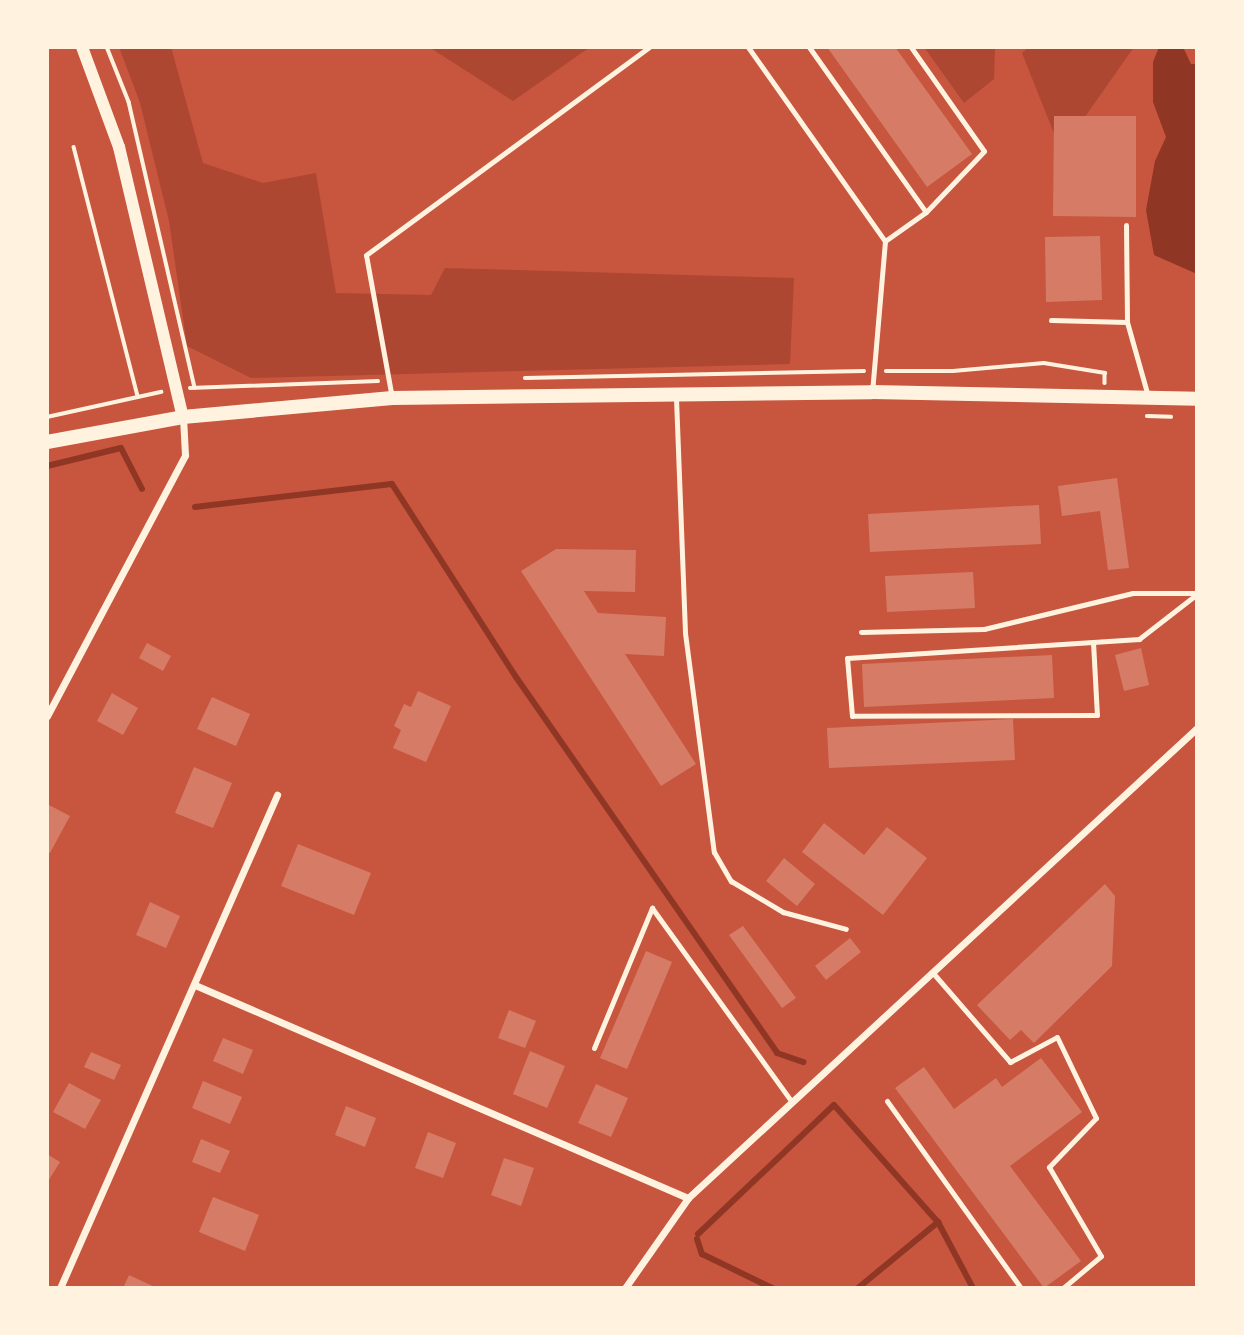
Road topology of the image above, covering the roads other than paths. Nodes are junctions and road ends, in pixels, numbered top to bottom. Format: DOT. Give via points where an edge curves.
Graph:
graph roads {
  1 [pos="82,47"];
  2 [pos="649,47"];
  3 [pos="748,47"];
  4 [pos="809,47"];
  5 [pos="911,47"];
  6 [pos="926,212"];
  7 [pos="1126,225"];
  8 [pos="885,241"];
  9 [pos="1051,320"];
  10 [pos="1127,322"];
  11 [pos="872,392"];
  12 [pos="676,394"];
  13 [pos="392,398"];
  14 [pos="1149,399"];
  15 [pos="1197,400"];
  16 [pos="183,417"];
  17 [pos="47,442"];
  18 [pos="1197,594"];
  19 [pos="861,632"];
  20 [pos="1093,642"];
  21 [pos="47,716"];
  22 [pos="1197,728"];
  23 [pos="277,795"];
  24 [pos="846,929"];
  25 [pos="933,973"];
  26 [pos="195,985"];
  27 [pos="594,1048"];
  28 [pos="887,1101"];
  29 [pos="792,1102"];
  30 [pos="688,1198"];
  31 [pos="60,1288"];
  32 [pos="625,1288"];
  33 [pos="1021,1288"];
  34 [pos="1063,1288"];
  1 -- 16 [label="street" via="119,147"];
  2 -- 13 [label="lane" via="366,255"];
  3 -- 8 [label="lane"];
  4 -- 6 [label="lane"];
  5 -- 6 [label="lane" via="984,151"];
  6 -- 8 [label="lane"];
  7 -- 10 [label="lane"];
  8 -- 11 [label="lane"];
  9 -- 10 [label="lane"];
  10 -- 14 [label="lane"];
  11 -- 12 [label="main road"];
  11 -- 14 [label="main road"];
  12 -- 13 [label="main road"];
  12 -- 24 [label="lane" via="685,633 714,852 731,881 783,912"];
  13 -- 16 [label="main road"];
  14 -- 15 [label="main road"];
  16 -- 17 [label="main road"];
  16 -- 21 [label="street" via="185,455"];
  18 -- 19 [label="lane" via="1133,593 984,629"];
  18 -- 20 [label="lane" via="1139,639"];
  20 -- 20 [label="lane" via="847,658 852,716 1097,715"];
  22 -- 25 [label="street"];
  23 -- 26 [label="street"];
  25 -- 29 [label="street"];
  25 -- 34 [label="lane" via="1010,1062 1057,1037 1096,1118 1049,1167 1101,1256"];
  26 -- 30 [label="street"];
  26 -- 31 [label="street"];
  27 -- 29 [label="lane" via="652,908"];
  28 -- 33 [label="lane"];
  29 -- 30 [label="street"];
  30 -- 32 [label="street"];
}
